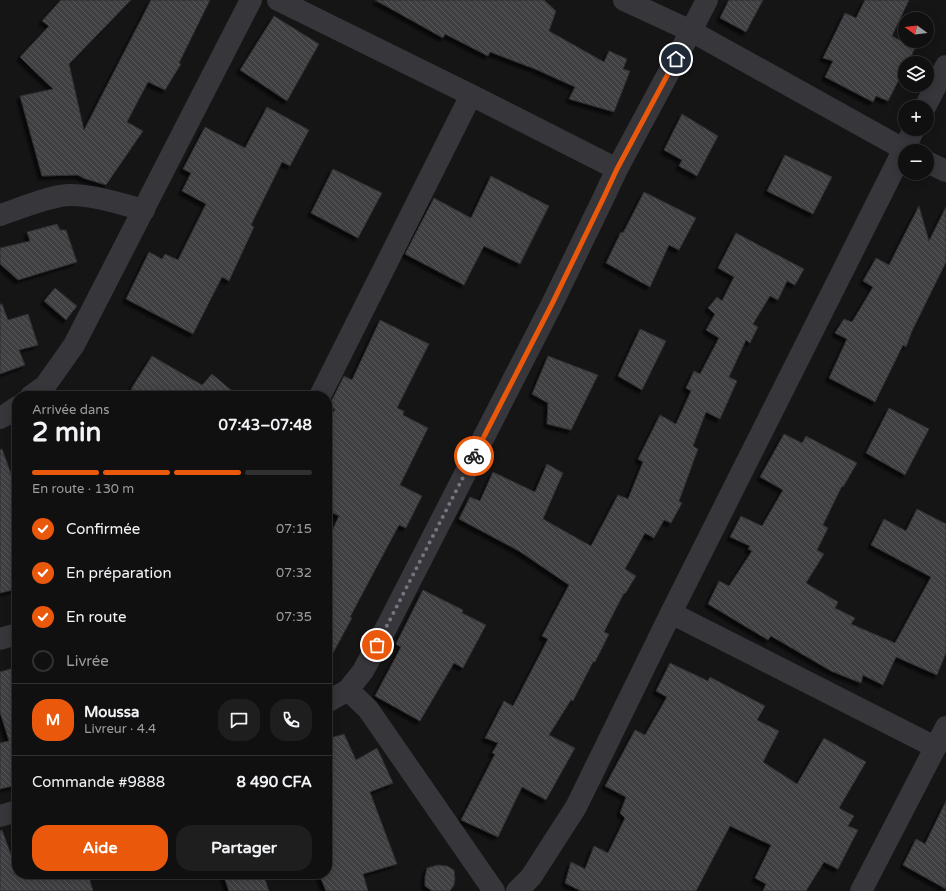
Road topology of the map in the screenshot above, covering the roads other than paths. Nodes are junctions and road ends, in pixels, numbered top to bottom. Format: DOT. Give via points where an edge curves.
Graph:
graph roads {
  1 [pos="251,0"];
  2 [pos="278,0"];
  3 [pos="624,0"];
  4 [pos="707,0"];
  5 [pos="691,31"];
  6 [pos="946,66"];
  7 [pos="471,95"];
  8 [pos="929,100"];
  9 [pos="898,146"];
  10 [pos="898,164"];
  11 [pos="934,165"];
  12 [pos="617,169"];
  13 [pos="946,171"];
  14 [pos="144,210"];
  15 [pos="0,215"];
  16 [pos="38,391"];
  17 [pos="323,391"];
  18 [pos="12,410"];
  19 [pos="0,418"];
  20 [pos="671,613"];
  21 [pos="12,635"];
  22 [pos="0,639"];
  23 [pos="348,690"];
  24 [pos="332,699"];
  25 [pos="946,727"];
  26 [pos="935,747"];
  27 [pos="12,812"];
  28 [pos="0,816"];
  29 [pos="494,891"];
  30 [pos="517,891"];
  31 [pos="861,891"];
  1 -- 14 [label="street"];
  2 -- 7 [label="street"];
  3 -- 5 [label="street"];
  4 -- 5 [label="street"];
  5 -- 9 [label="street"];
  5 -- 12 [label="street"];
  6 -- 8 [label="street"];
  7 -- 12 [label="street"];
  7 -- 17 [label="street"];
  10 -- 20 [label="street"];
  11 -- 13 [label="street"];
  12 -- 23 [label="street" via="552,304 384,632 363,671"];
  14 -- 15 [label="street" via="94,197 69,195 49,198"];
  14 -- 16 [label="street" via="74,345 45,386"];
  18 -- 19 [label="street"];
  20 -- 26 [label="street"];
  20 -- 30 [label="street" via="576,807 531,877"];
  21 -- 22 [label="street"];
  23 -- 24 [label="street"];
  23 -- 29 [label="street" via="368,709"];
  25 -- 26 [label="street"];
  26 -- 31 [label="street"];
  27 -- 28 [label="street"];
}
